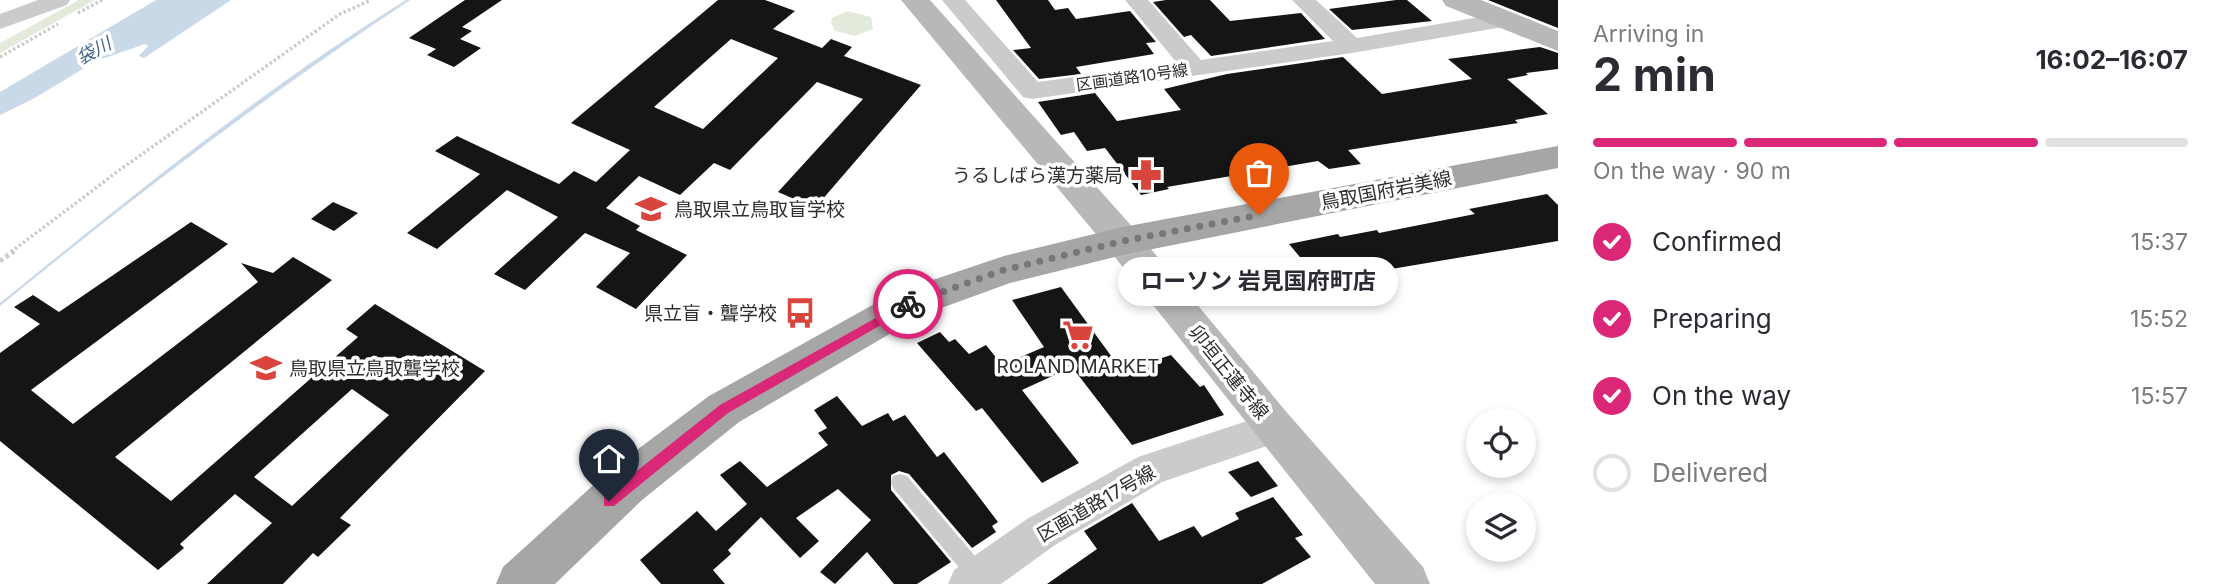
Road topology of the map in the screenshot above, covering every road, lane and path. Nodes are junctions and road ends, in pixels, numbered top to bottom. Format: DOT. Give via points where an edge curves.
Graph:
graph roads {
  1 [pos="59,0"];
  2 [pos="102,0"];
  3 [pos="371,0"];
  4 [pos="915,0"];
  5 [pos="953,0"];
  6 [pos="1136,0"];
  7 [pos="1303,0"];
  8 [pos="1456,0"];
  9 [pos="1503,20"];
  10 [pos="0,22"];
  11 [pos="1558,42"];
  12 [pos="1352,46"];
  13 [pos="0,57"];
  14 [pos="1195,68"];
  15 [pos="1032,91"];
  16 [pos="998,97"];
  17 [pos="1558,157"];
  18 [pos="1123,241"];
  19 [pos="0,261"];
  20 [pos="1274,428"];
  21 [pos="900,482"];
  22 [pos="974,580"];
  23 [pos="520,584"];
  24 [pos="1406,584"];
  1 -- 10 [label="street"];
  2 -- 13 [label="path"];
  3 -- 19 [label="path" via="340,14"];
  4 -- 16 [label="main road, 卯垣正蓮寺線"];
  5 -- 15 [label="street"];
  6 -- 14 [label="street"];
  7 -- 12 [label="street"];
  8 -- 9 [label="main road"];
  9 -- 11 [label="main road"];
  9 -- 12 [label="street, 区画道路10号線"];
  12 -- 14 [label="street, 区画道路10号線"];
  14 -- 15 [label="street, 区画道路10号線"];
  15 -- 16 [label="street, 区画道路10号線"];
  16 -- 18 [label="main road, 卯垣正蓮寺線"];
  17 -- 18 [label="main road, 鳥取国府岩美線"];
  18 -- 20 [label="main road, 卯垣正蓮寺線"];
  18 -- 23 [label="main road, 鳥取国府岩美線" via="1004,270 908,304 724,409 626,485"];
  20 -- 22 [label="street, 区画道路17号線" via="1150,469 1041,532"];
  20 -- 24 [label="main road, 卯垣正蓮寺線"];
  21 -- 22 [label="lane"];
}
